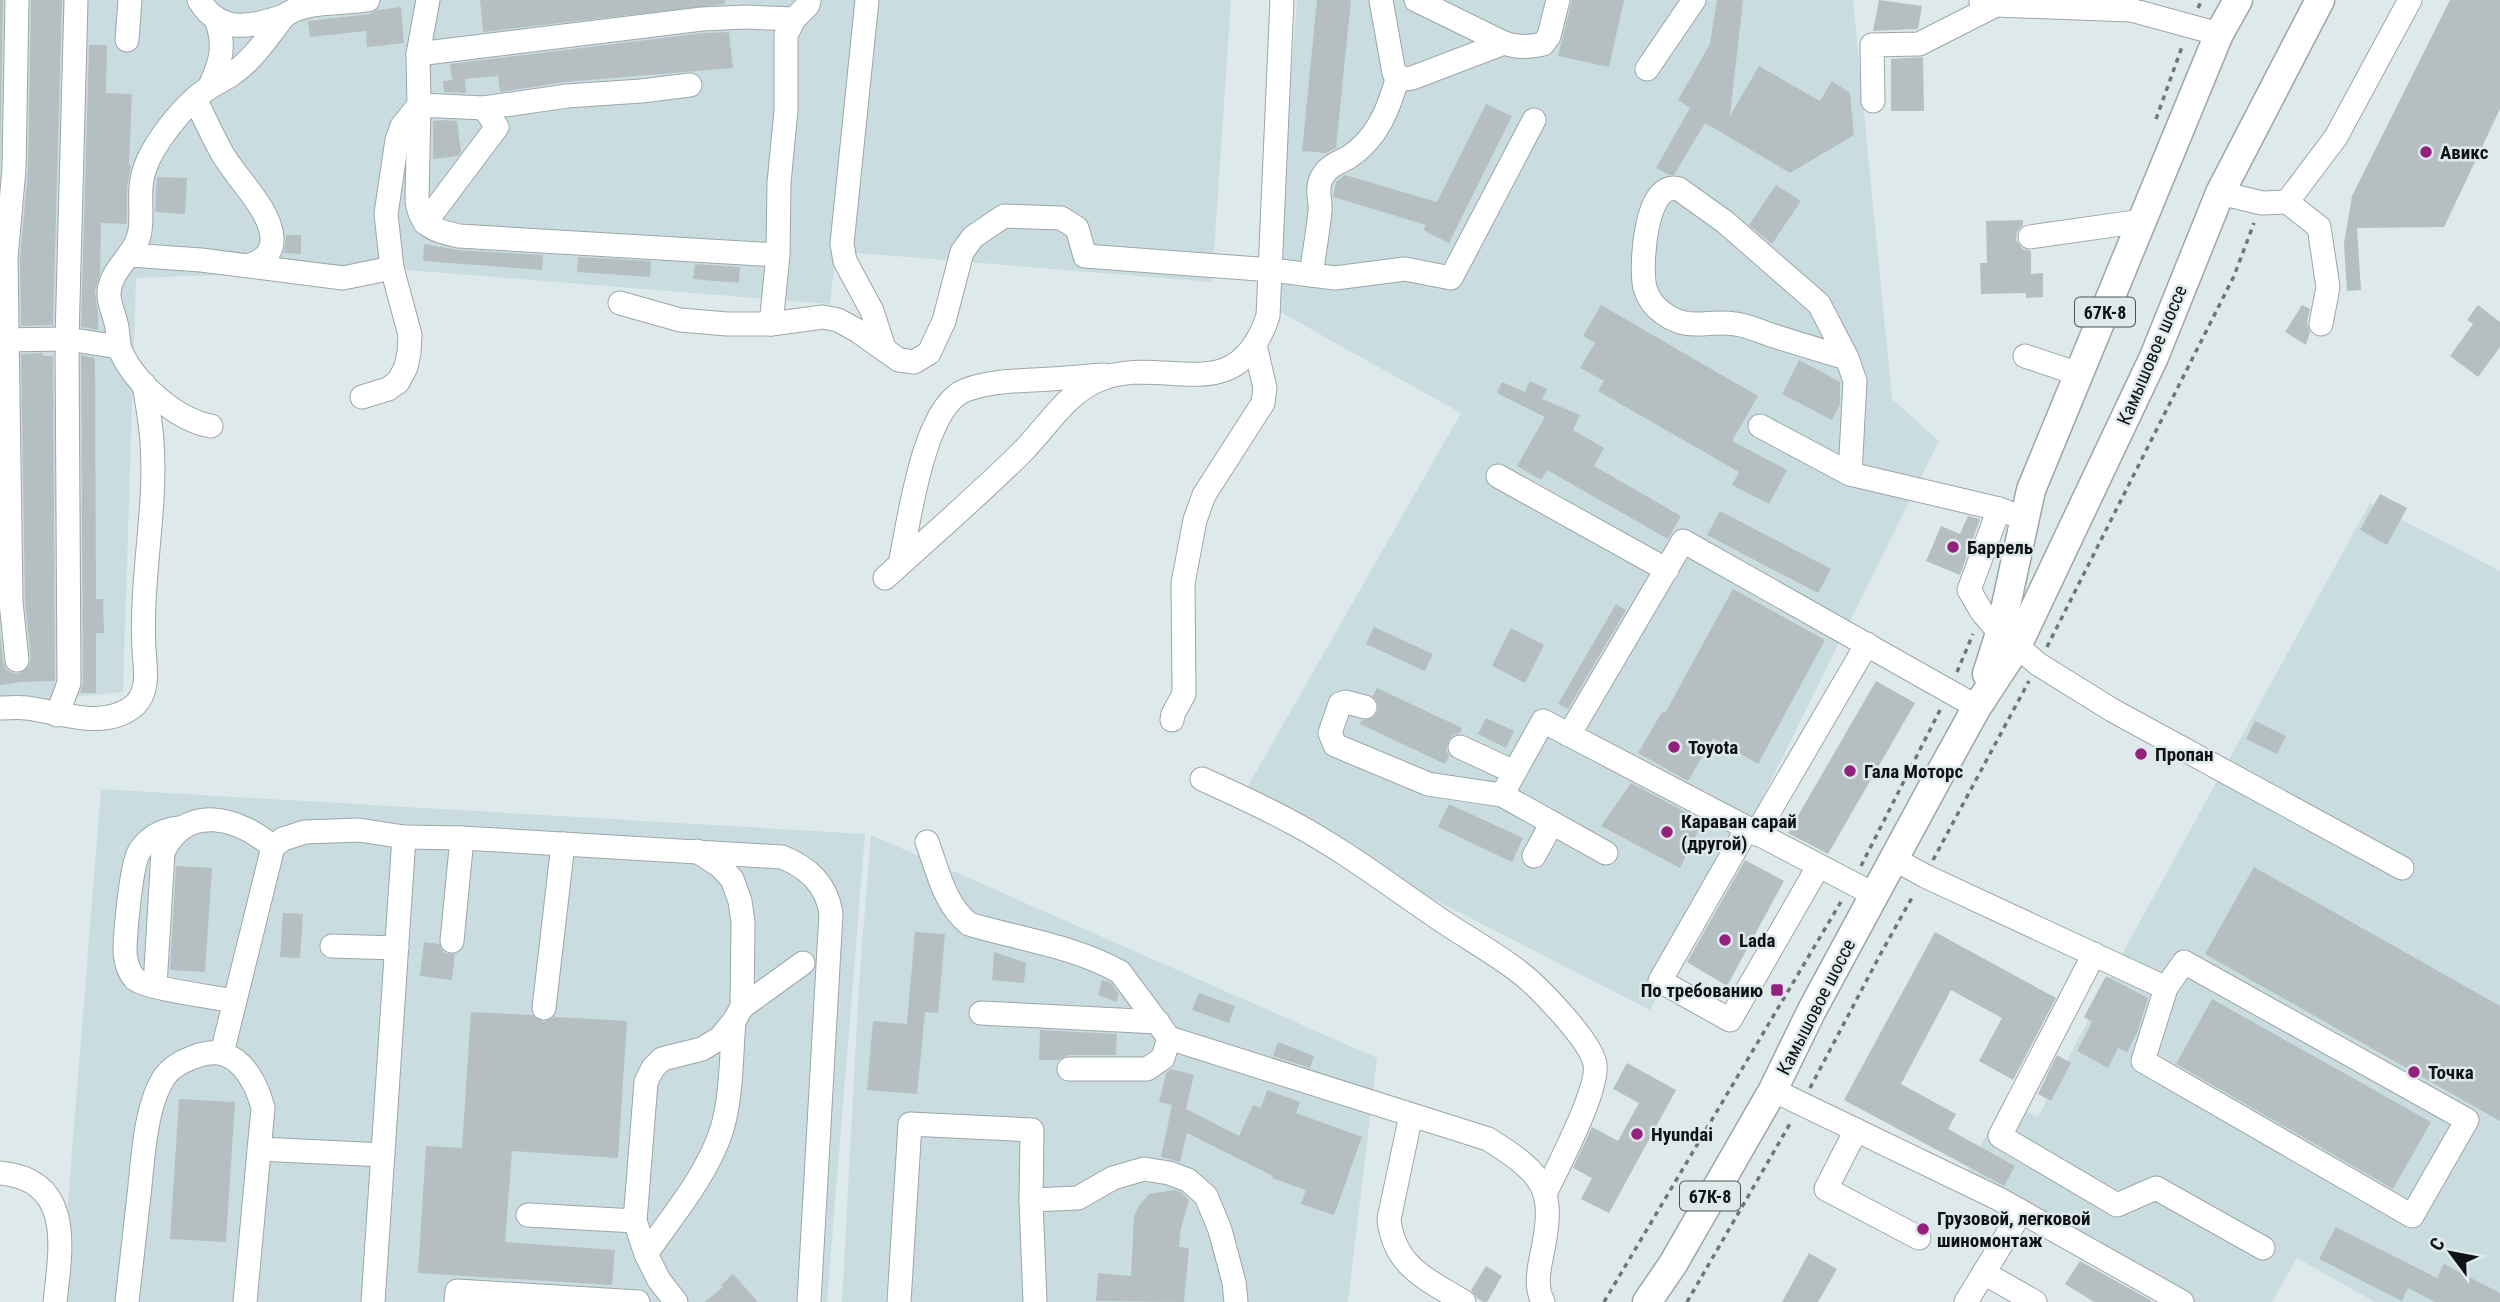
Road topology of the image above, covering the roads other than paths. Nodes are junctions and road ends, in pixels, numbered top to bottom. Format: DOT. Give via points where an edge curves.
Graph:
graph roads {
  1 [pos="17,0"];
  2 [pos="76,0"];
  3 [pos="130,0"];
  4 [pos="368,0"];
  5 [pos="428,0"];
  6 [pos="809,0"];
  7 [pos="867,0"];
  8 [pos="1282,0"];
  9 [pos="1381,0"];
  10 [pos="1416,0"];
  11 [pos="1558,0"];
  12 [pos="1694,0"];
  13 [pos="2238,0"];
  14 [pos="2320,0"];
  15 [pos="2410,0"];
  16 [pos="1986,2"];
  17 [pos="2129,5"];
  18 [pos="205,6"];
  19 [pos="284,16"];
  20 [pos="794,19"];
  21 [pos="2219,33"];
  22 [pos="127,40"];
  23 [pos="1504,43"];
  24 [pos="418,54"];
  25 [pos="1647,69"];
  26 [pos="1398,76"];
  27 [pos="690,85"];
  28 [pos="203,93"];
  29 [pos="1873,101"];
  30 [pos="419,105"];
  31 [pos="484,108"];
  32 [pos="1534,120"];
  33 [pos="2220,193"];
  34 [pos="2287,202"];
  35 [pos="2142,221"];
  36 [pos="425,223"];
  37 [pos="2031,237"];
  38 [pos="130,255"];
  39 [pos="778,255"];
  40 [pos="250,265"];
  41 [pos="393,268"];
  42 [pos="1272,270"];
  43 [pos="1311,275"];
  44 [pos="620,303"];
  45 [pos="771,324"];
  46 [pos="2321,324"];
  47 [pos="67,339"];
  48 [pos="4,340"];
  49 [pos="1255,345"];
  50 [pos="118,347"];
  51 [pos="884,348"];
  52 [pos="2025,356"];
  53 [pos="1847,358"];
  54 [pos="1118,373"];
  55 [pos="2079,374"];
  56 [pos="144,384"];
  57 [pos="362,397"];
  58 [pos="211,426"];
  59 [pos="1760,426"];
  60 [pos="1850,474"];
  61 [pos="1498,476"];
  62 [pos="1999,509"];
  63 [pos="2025,519"];
  64 [pos="1667,570"];
  65 [pos="2008,640"];
  66 [pos="1867,644"];
  67 [pos="17,660"];
  68 [pos="1365,707"];
  69 [pos="1977,707"];
  70 [pos="0,708"];
  71 [pos="57,715"];
  72 [pos="1172,720"];
  73 [pos="1569,736"];
  74 [pos="1460,747"];
  75 [pos="1514,772"];
  76 [pos="1202,779"];
  77 [pos="1502,795"];
  78 [pos="1552,823"];
  79 [pos="179,828"];
  80 [pos="1751,831"];
  81 [pos="404,837"];
  82 [pos="461,838"];
  83 [pos="926,842"];
  84 [pos="563,844"];
  85 [pos="273,847"];
  86 [pos="697,851"];
  87 [pos="1606,853"];
  88 [pos="1534,856"];
  89 [pos="1894,859"];
  90 [pos="1818,867"];
  91 [pos="2402,867"];
  92 [pos="1875,895"];
  93 [pos="452,941"];
  94 [pos="332,946"];
  95 [pos="397,948"];
  96 [pos="2094,954"];
  97 [pos="803,963"];
  98 [pos="155,986"];
  99 [pos="2166,988"];
  100 [pos="234,1001"];
  101 [pos="544,1008"];
  102 [pos="981,1013"];
  103 [pos="738,1014"];
  104 [pos="1163,1030"];
  105 [pos="222,1053"];
  106 [pos="1069,1069"];
  107 [pos="1773,1090"];
  108 [pos="1411,1115"];
  109 [pos="1856,1130"];
  110 [pos="259,1149"];
  111 [pos="383,1155"];
  112 [pos="0,1173"];
  113 [pos="1546,1192"];
  114 [pos="1031,1200"];
  115 [pos="2021,1212"];
  116 [pos="528,1215"];
  117 [pos="635,1221"];
  118 [pos="1919,1238"];
  119 [pos="2263,1248"];
  120 [pos="646,1254"];
  121 [pos="1984,1273"];
  122 [pos="530,1299"];
  123 [pos="589,1301"];
  124 [pos="55,1302"];
  125 [pos="127,1302"];
  126 [pos="246,1302"];
  127 [pos="373,1302"];
  128 [pos="456,1302"];
  129 [pos="638,1302"];
  130 [pos="676,1302"];
  131 [pos="809,1302"];
  132 [pos="899,1302"];
  133 [pos="1035,1302"];
  134 [pos="1236,1302"];
  135 [pos="1464,1302"];
  136 [pos="1543,1302"];
  137 [pos="1647,1302"];
  138 [pos="1966,1302"];
  139 [pos="2035,1302"];
  140 [pos="2182,1302"];
  1 -- 48 [label="lane"];
  2 -- 47 [label="lane"];
  3 -- 22 [label="lane"];
  4 -- 19 [label="lane" via="314,5"];
  5 -- 24 [label="lane"];
  6 -- 20 [label="lane"];
  7 -- 51 [label="lane" via="842,244 845,261 872,311"];
  8 -- 42 [label="lane"];
  9 -- 26 [label="lane"];
  10 -- 23 [label="lane"];
  11 -- 23 [label="lane" via="1543,44 1517,47"];
  12 -- 25 [label="lane"];
  13 -- 21 [label="main road, Камышовое шоссе / 67К-8"];
  14 -- 33 [label="main road, Камышовое шоссе / 67К-8"];
  15 -- 34 [label="lane" via="2336,137"];
  16 -- 17 [label="lane"];
  16 -- 29 [label="lane" via="1919,44 1872,44"];
  17 -- 21 [label="lane"];
  18 -- 19 [label="lane" via="230,24 246,27"];
  18 -- 28 [label="lane" via="223,47 221,62"];
  19 -- 28 [label="lane" via="256,53"];
  20 -- 24 [label="lane" via="702,19"];
  20 -- 39 [label="lane" via="786,35"];
  21 -- 35 [label="main road, Камышовое шоссе / 67К-8"];
  23 -- 26 [label="lane" via="1412,78"];
  24 -- 30 [label="lane"];
  26 -- 43 [label="lane" via="1382,123 1362,146 1326,169 1319,182"];
  27 -- 31 [label="lane"];
  28 -- 38 [label="lane" via="164,134 148,159 141,188 140,233"];
  28 -- 40 [label="lane" via="223,155 263,213 273,239 267,256"];
  30 -- 31 [label="lane"];
  30 -- 36 [label="lane" via="416,201"];
  30 -- 41 [label="lane" via="402,126 393,159 386,215"];
  31 -- 36 [label="lane" via="497,127"];
  32 -- 43 [label="lane" via="1451,278 1405,269 1335,278"];
  33 -- 34 [label="lane" via="2262,203"];
  33 -- 65 [label="main road, Камышовое шоссе / 67К-8" via="2154,357"];
  34 -- 46 [label="lane" via="2319,227 2328,287"];
  35 -- 37 [label="lane"];
  35 -- 55 [label="main road, Камышовое шоссе / 67К-8"];
  36 -- 39 [label="lane" via="458,236"];
  38 -- 40 [label="lane"];
  38 -- 50 [label="lane" via="115,274 109,293"];
  39 -- 45 [label="lane"];
  40 -- 41 [label="lane" via="343,278"];
  41 -- 57 [label="lane" via="410,335 406,367 388,390"];
  42 -- 43 [label="lane"];
  42 -- 49 [label="lane" via="1268,316"];
  42 -- 51 [label="lane" via="1085,256 1077,228 1061,218 1004,216 973,237 962,252 944,321 929,353 914,362 899,360"];
  44 -- 45 [label="lane" via="680,320"];
  45 -- 51 [label="lane" via="823,317 838,320"];
  47 -- 48 [label="lane"];
  47 -- 50 [label="lane"];
  47 -- 71 [label="lane" via="69,683"];
  48 -- 67 [label="lane" via="11,602"];
  49 -- 54 [label="lane" via="1248,356 1228,368 1206,374"];
  49 -- 72 [label="lane" via="1265,388 1263,403 1204,495 1195,520 1183,583 1184,694"];
  50 -- 56 [label="lane"];
  52 -- 55 [label="lane"];
  53 -- 53 [label="lane" via="1819,304 1716,215 1679,189 1664,191 1653,207 1643,248 1650,301 1663,313 1682,324 1734,323"];
  53 -- 60 [label="lane" via="1855,382"];
  54 -- 54 [label="lane" via="1094,382 1067,401 1024,450 892,571 933,425 963,390 1003,381"];
  55 -- 63 [label="main road, Камышовое шоссе / 67К-8" via="2031,490"];
  56 -- 58 [label="lane" via="174,411"];
  56 -- 71 [label="lane" via="152,442 143,627 146,683 135,704 121,713 82,718"];
  59 -- 60 [label="lane"];
  60 -- 62 [label="lane"];
  61 -- 64 [label="lane"];
  62 -- 63 [label="lane"];
  62 -- 65 [label="lane" via="1969,590"];
  63 -- 65 [label="main road, Камышовое шоссе / 67К-8"];
  64 -- 66 [label="lane" via="1683,541"];
  64 -- 73 [label="lane"];
  65 -- 69 [label="main road, Камышовое шоссе / 67К-8"];
  65 -- 91 [label="lane" via="2112,710"];
  66 -- 69 [label="lane"];
  66 -- 80 [label="lane"];
  68 -- 77 [label="lane" via="1340,704 1330,733 1335,745 1428,784"];
  69 -- 89 [label="main road, Камышовое шоссе / 67К-8"];
  70 -- 71 [label="lane"];
  73 -- 75 [label="lane" via="1543,721"];
  73 -- 80 [label="lane"];
  74 -- 75 [label="lane"];
  75 -- 77 [label="lane"];
  76 -- 113 [label="lane" via="1295,823 1521,973 1584,1042 1593,1056 1594,1081 1577,1136"];
  77 -- 78 [label="lane"];
  78 -- 87 [label="lane"];
  78 -- 88 [label="lane"];
  79 -- 85 [label="lane" via="196,821 228,821 256,832"];
  79 -- 98 [label="lane" via="163,852"];
  79 -- 98 [label="lane" via="163,830 149,840 138,853 134,875 125,954 128,970 136,981"];
  80 -- 90 [label="lane"];
  80 -- 90 [label="lane" via="1660,981 1730,1020"];
  81 -- 82 [label="lane"];
  81 -- 85 [label="lane" via="359,830 305,832"];
  81 -- 95 [label="lane"];
  82 -- 84 [label="lane"];
  82 -- 93 [label="lane"];
  83 -- 104 [label="lane" via="949,903 969,924 1108,965 1126,978"];
  84 -- 86 [label="lane"];
  84 -- 101 [label="lane"];
  85 -- 100 [label="lane"];
  86 -- 103 [label="lane" via="732,879 740,901"];
  86 -- 131 [label="lane" via="782,857 811,872 828,899 831,913"];
  89 -- 92 [label="main road, Камышовое шоссе / 67К-8"];
  89 -- 96 [label="lane"];
  90 -- 92 [label="lane"];
  92 -- 107 [label="main road, Камышовое шоссе / 67К-8"];
  94 -- 95 [label="lane"];
  95 -- 111 [label="lane"];
  96 -- 99 [label="lane"];
  96 -- 119 [label="lane" via="2000,1136 2117,1205 2156,1188"];
  97 -- 103 [label="lane"];
  98 -- 100 [label="lane"];
  99 -- 99 [label="lane" via="2184,962 2467,1120 2412,1216 2143,1061"];
  100 -- 105 [label="lane"];
  102 -- 104 [label="lane"];
  103 -- 117 [label="lane" via="720,1038 702,1049 662,1059 646,1082"];
  103 -- 120 [label="lane" via="722,1127 714,1148"];
  104 -- 106 [label="lane" via="1163,1058 1147,1069"];
  104 -- 108 [label="lane"];
  105 -- 110 [label="lane" via="237,1062 259,1092 263,1108"];
  105 -- 125 [label="lane" via="181,1062 166,1075 153,1102"];
  107 -- 109 [label="lane"];
  107 -- 137 [label="main road, Камышовое шоссе / 67К-8"];
  108 -- 113 [label="lane" via="1488,1139 1532,1169"];
  108 -- 135 [label="lane" via="1389,1219 1390,1235 1405,1264"];
  109 -- 115 [label="lane"];
  109 -- 118 [label="lane" via="1826,1189"];
  110 -- 111 [label="lane"];
  110 -- 126 [label="lane"];
  111 -- 127 [label="lane"];
  112 -- 124 [label="lane" via="28,1178 53,1204 60,1243"];
  113 -- 136 [label="lane" via="1548,1220 1538,1284"];
  114 -- 132 [label="lane" via="1032,1130 910,1124"];
  114 -- 133 [label="lane"];
  114 -- 134 [label="lane" via="1078,1198 1113,1178 1144,1169 1188,1180 1206,1196 1220,1230"];
  115 -- 121 [label="lane"];
  115 -- 140 [label="lane"];
  116 -- 117 [label="lane"];
  117 -- 120 [label="lane"];
  120 -- 130 [label="lane"];
  121 -- 138 [label="lane"];
  121 -- 139 [label="lane"];
  122 -- 123 [label="lane"];
  122 -- 128 [label="lane" via="457,1291"];
  123 -- 129 [label="lane"];
}
